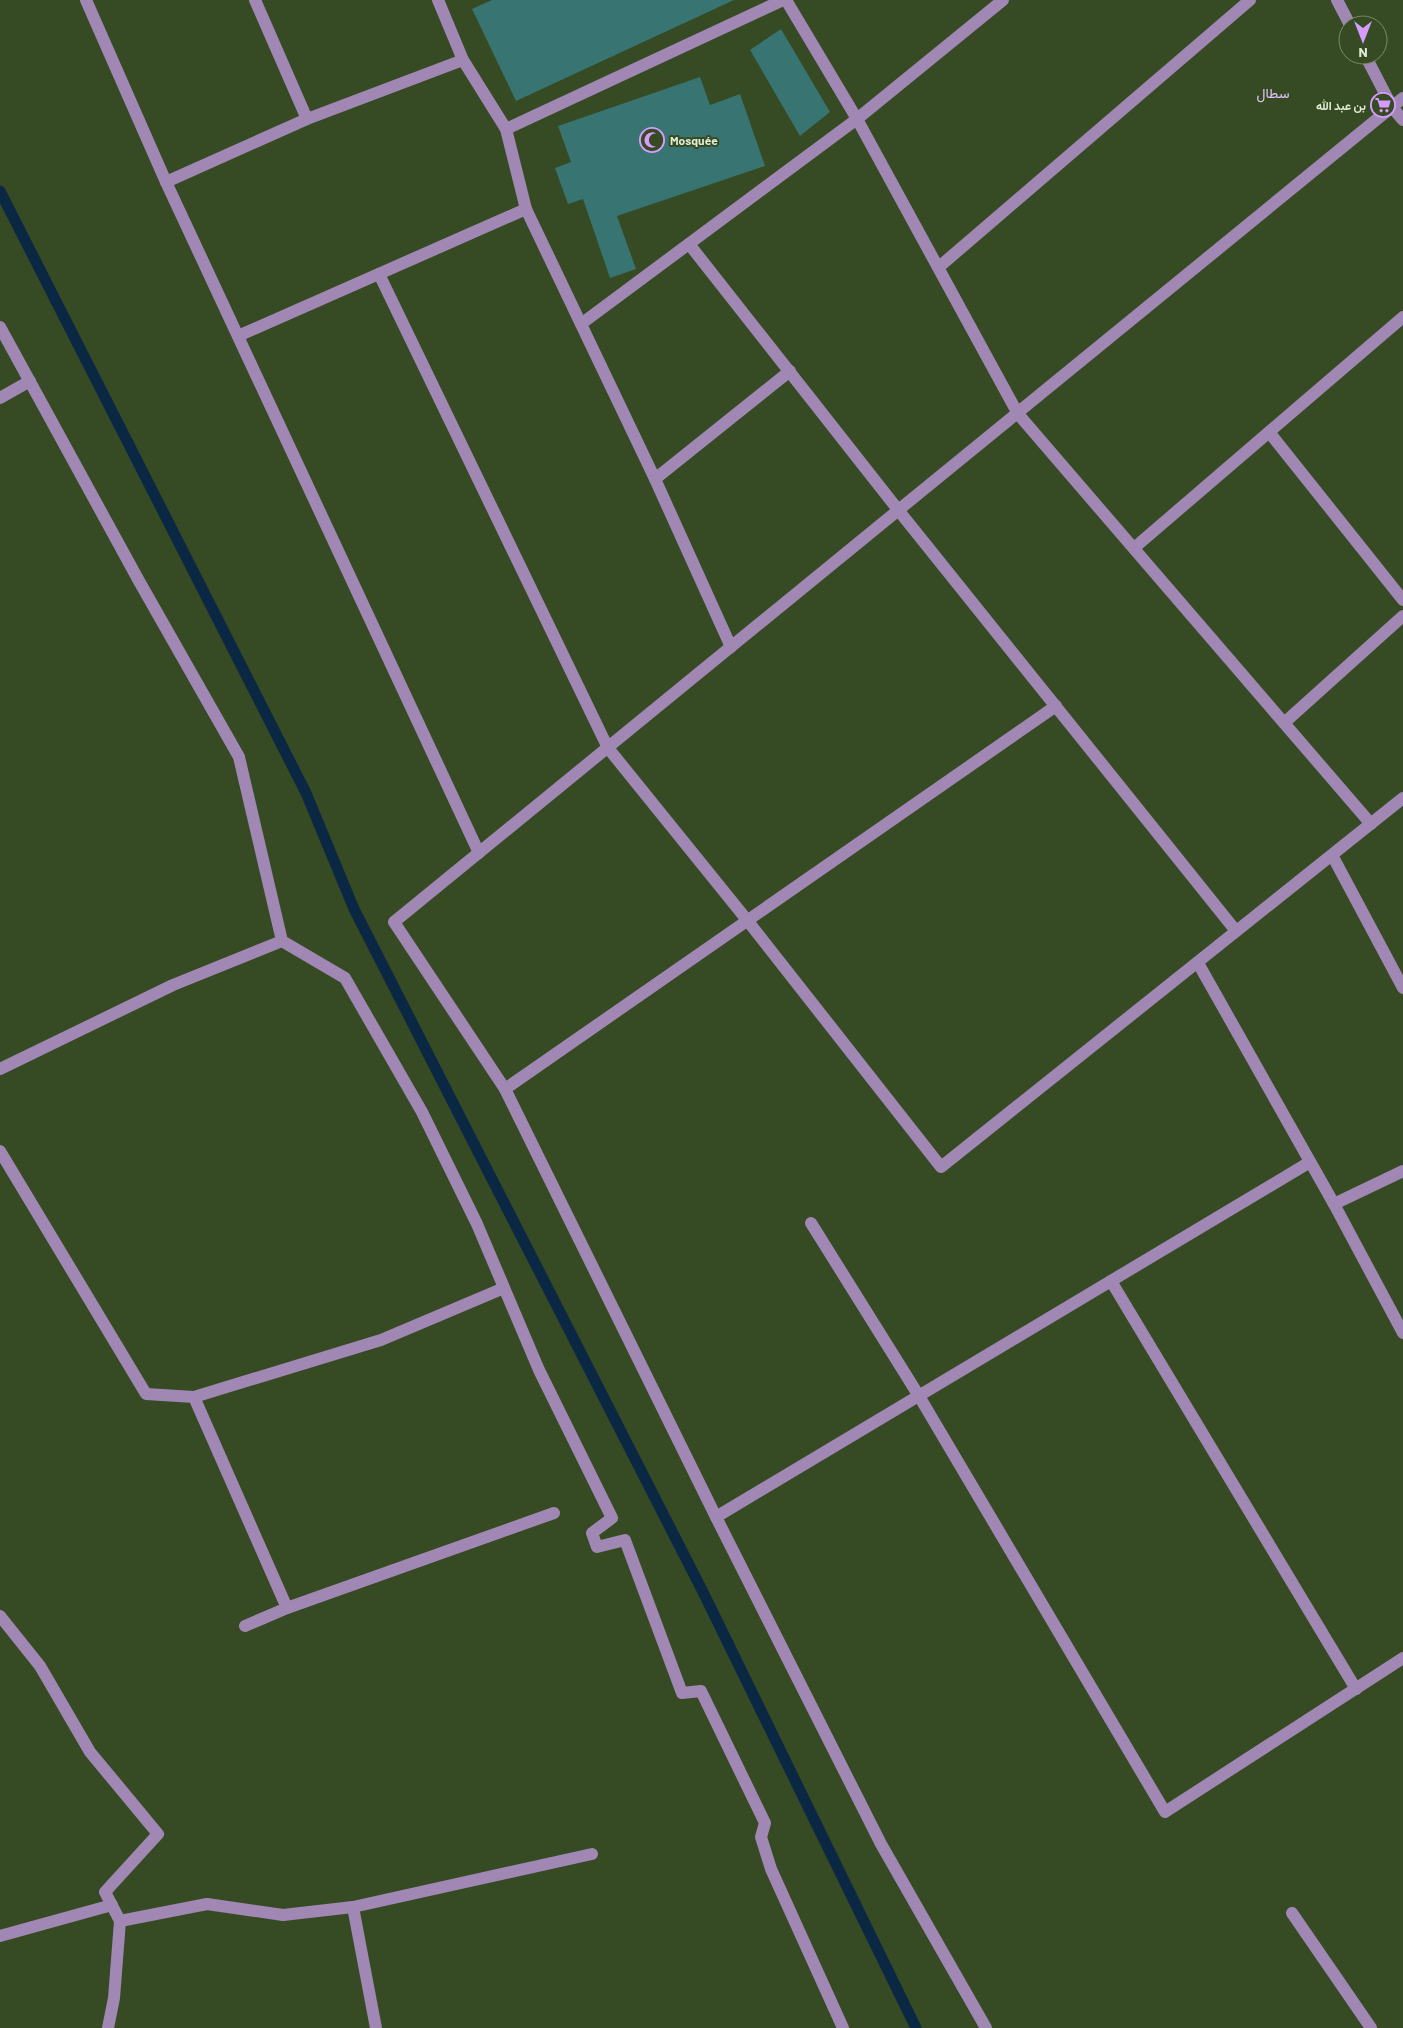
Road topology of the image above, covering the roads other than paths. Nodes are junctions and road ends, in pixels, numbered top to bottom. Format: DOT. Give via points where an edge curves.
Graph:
graph roads {
  1 [pos="86,0"];
  2 [pos="254,0"];
  3 [pos="438,0"];
  4 [pos="785,0"];
  5 [pos="1004,0"];
  6 [pos="1250,0"];
  7 [pos="1337,0"];
  8 [pos="1345,15"];
  9 [pos="463,60"];
  10 [pos="1370,65"];
  11 [pos="1403,98"];
  12 [pos="1392,107"];
  13 [pos="307,119"];
  14 [pos="856,119"];
  15 [pos="1403,120"];
  16 [pos="506,129"];
  17 [pos="166,182"];
  18 [pos="526,209"];
  19 [pos="689,244"];
  20 [pos="939,267"];
  21 [pos="379,274"];
  22 [pos="1403,317"];
  23 [pos="581,324"];
  24 [pos="0,327"];
  25 [pos="238,336"];
  26 [pos="790,371"];
  27 [pos="30,381"];
  28 [pos="0,398"];
  29 [pos="1018,414"];
  30 [pos="1269,432"];
  31 [pos="655,479"];
  32 [pos="898,511"];
  33 [pos="1134,548"];
  34 [pos="1403,600"];
  35 [pos="1403,616"];
  36 [pos="732,647"];
  37 [pos="1056,706"];
  38 [pos="1284,723"];
  39 [pos="608,748"];
  40 [pos="1403,798"];
  41 [pos="1371,824"];
  42 [pos="479,853"];
  43 [pos="1332,855"];
  44 [pos="747,920"];
  45 [pos="1236,931"];
  46 [pos="282,941"];
  47 [pos="1198,963"];
  48 [pos="1403,988"];
  49 [pos="0,1069"];
  50 [pos="505,1089"];
  51 [pos="0,1151"];
  52 [pos="1310,1162"];
  53 [pos="1403,1171"];
  54 [pos="1334,1204"];
  55 [pos="811,1223"];
  56 [pos="1111,1281"];
  57 [pos="504,1288"];
  58 [pos="1403,1333"];
  59 [pos="919,1396"];
  60 [pos="194,1397"];
  61 [pos="554,1513"];
  62 [pos="716,1517"];
  63 [pos="287,1608"];
  64 [pos="0,1616"];
  65 [pos="246,1626"];
  66 [pos="1403,1658"];
  67 [pos="1356,1688"];
  68 [pos="592,1854"];
  69 [pos="112,1905"];
  70 [pos="353,1907"];
  71 [pos="1292,1912"];
  72 [pos="120,1921"];
  73 [pos="0,1936"];
  74 [pos="108,2028"];
  75 [pos="376,2028"];
  76 [pos="843,2028"];
  77 [pos="986,2028"];
  78 [pos="1370,2028"];
  1 -- 17 [label="street"];
  2 -- 13 [label="street"];
  3 -- 9 [label="street"];
  4 -- 14 [label="street"];
  4 -- 16 [label="street"];
  5 -- 14 [label="street"];
  6 -- 20 [label="street"];
  7 -- 8 [label="street"];
  9 -- 13 [label="street"];
  9 -- 16 [label="street"];
  10 -- 12 [label="street"];
  11 -- 12 [label="street"];
  12 -- 15 [label="street"];
  12 -- 29 [label="street"];
  13 -- 17 [label="street"];
  14 -- 19 [label="street"];
  14 -- 20 [label="street"];
  16 -- 18 [label="street"];
  17 -- 25 [label="street"];
  18 -- 21 [label="street"];
  18 -- 23 [label="street"];
  19 -- 23 [label="street"];
  19 -- 26 [label="street"];
  20 -- 29 [label="street"];
  21 -- 25 [label="street"];
  21 -- 39 [label="street"];
  22 -- 30 [label="street"];
  23 -- 31 [label="street"];
  24 -- 27 [label="street"];
  25 -- 42 [label="street"];
  26 -- 31 [label="street"];
  26 -- 32 [label="street"];
  27 -- 28 [label="street"];
  27 -- 46 [label="street" via="239,757"];
  29 -- 32 [label="street"];
  29 -- 33 [label="street"];
  30 -- 33 [label="street"];
  30 -- 34 [label="street"];
  31 -- 36 [label="street"];
  32 -- 36 [label="street"];
  32 -- 37 [label="street"];
  33 -- 38 [label="street"];
  35 -- 38 [label="street"];
  36 -- 39 [label="street"];
  37 -- 44 [label="street"];
  37 -- 45 [label="street"];
  38 -- 41 [label="street"];
  39 -- 42 [label="street"];
  39 -- 44 [label="street"];
  40 -- 41 [label="street"];
  41 -- 43 [label="street"];
  42 -- 50 [label="street" via="394,922"];
  43 -- 45 [label="street"];
  43 -- 48 [label="street"];
  44 -- 47 [label="street" via="940,1167"];
  44 -- 50 [label="street"];
  45 -- 47 [label="street"];
  46 -- 49 [label="street" via="173,985"];
  46 -- 57 [label="street" via="344,978 422,1112 477,1224"];
  47 -- 52 [label="street"];
  50 -- 62 [label="street"];
  51 -- 60 [label="street" via="146,1394"];
  52 -- 54 [label="street"];
  52 -- 56 [label="street"];
  53 -- 54 [label="street"];
  54 -- 58 [label="street"];
  55 -- 59 [label="street"];
  56 -- 59 [label="street"];
  56 -- 67 [label="street"];
  57 -- 60 [label="street" via="381,1340"];
  57 -- 76 [label="street" via="539,1370 612,1518 592,1533 597,1547 625,1540 682,1693 701,1691 765,1823 761,1837 772,1869"];
  59 -- 62 [label="street"];
  59 -- 67 [label="street" via="1165,1812"];
  60 -- 63 [label="street"];
  61 -- 63 [label="street"];
  62 -- 77 [label="street" via="881,1844"];
  63 -- 65 [label="street"];
  64 -- 69 [label="street" via="40,1666 90,1752 158,1834 105,1892"];
  66 -- 67 [label="street"];
  68 -- 70 [label="street"];
  69 -- 72 [label="street"];
  69 -- 73 [label="street"];
  70 -- 72 [label="street" via="283,1915 206,1904"];
  70 -- 75 [label="street"];
  71 -- 78 [label="street"];
  72 -- 74 [label="street" via="114,1998"];
}
